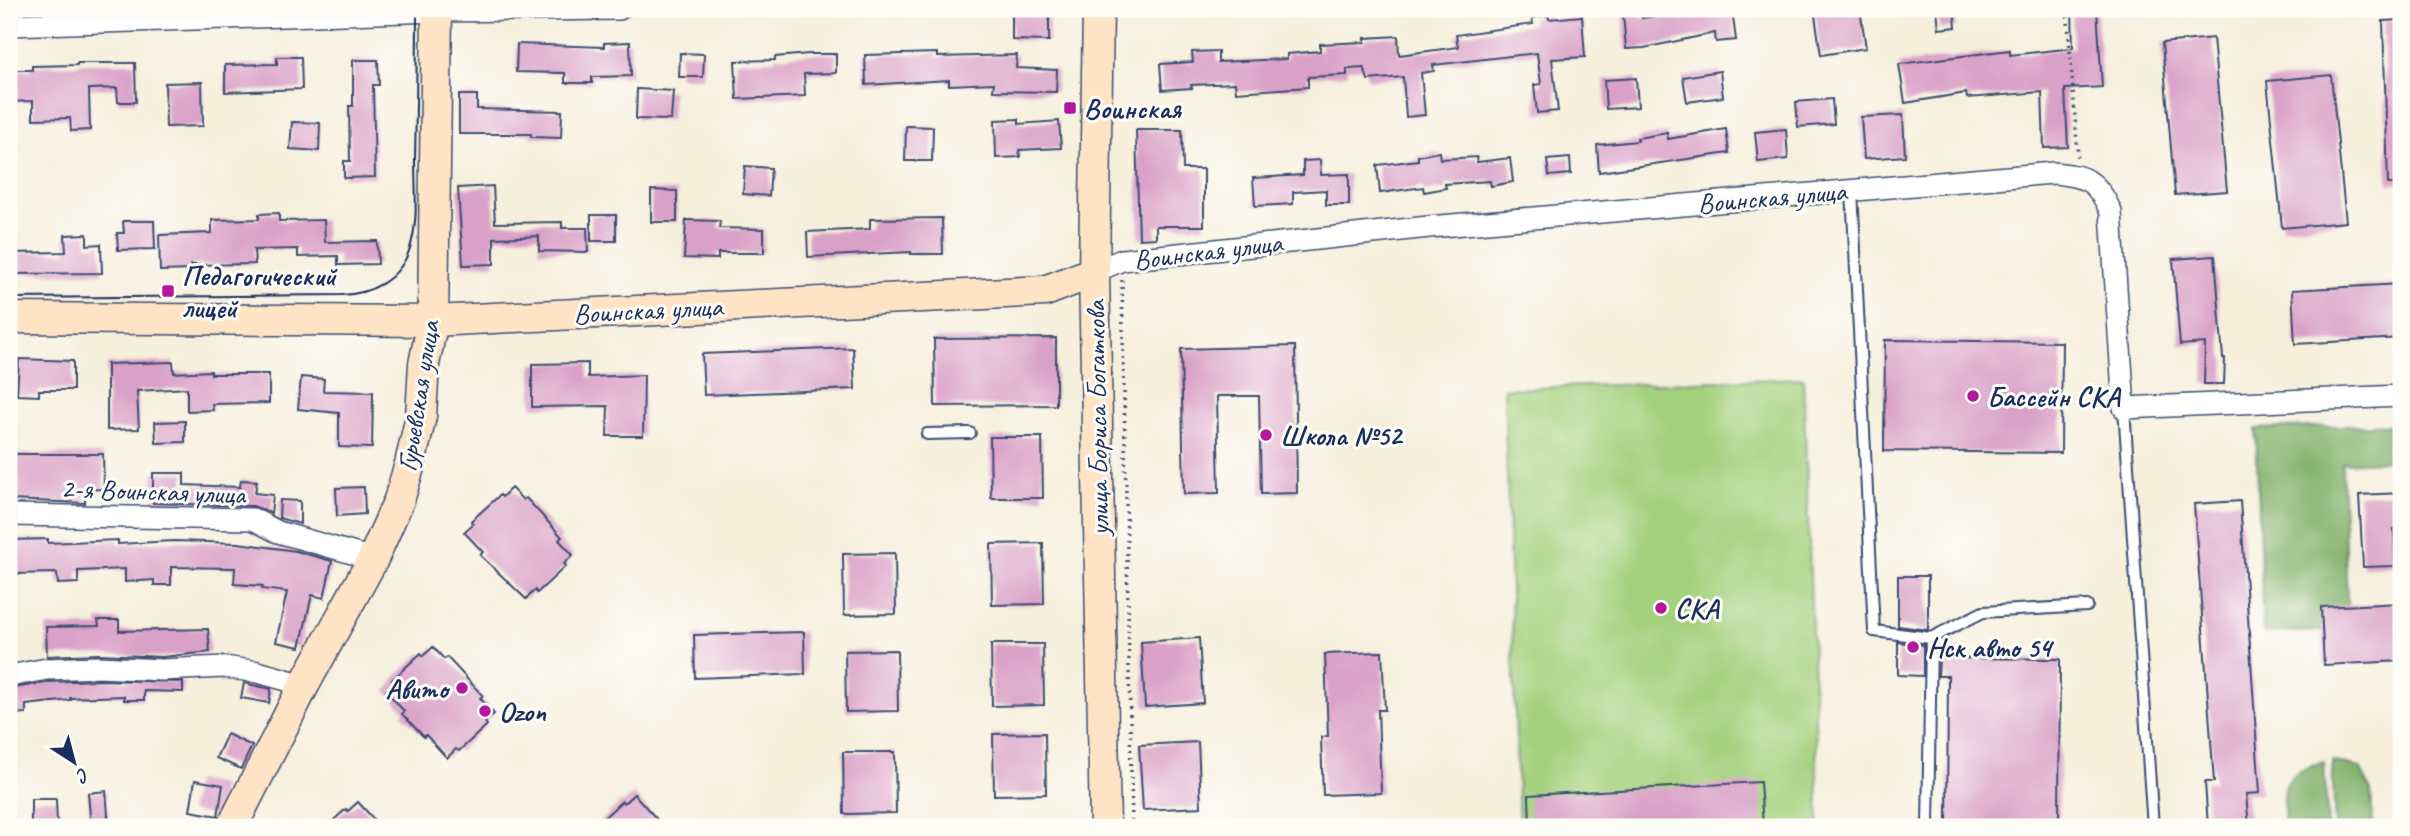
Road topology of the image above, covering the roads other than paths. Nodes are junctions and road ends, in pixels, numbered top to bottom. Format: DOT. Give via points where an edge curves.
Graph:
graph roads {
  1 [pos="619,9"];
  2 [pos="1098,9"];
  3 [pos="437,10"];
  4 [pos="9,25"];
  5 [pos="1852,190"];
  6 [pos="1094,272"];
  7 [pos="9,318"];
  8 [pos="433,321"];
  9 [pos="2401,396"];
  10 [pos="2124,408"];
  11 [pos="970,433"];
  12 [pos="927,435"];
  13 [pos="9,515"];
  14 [pos="373,559"];
  15 [pos="2087,606"];
  16 [pos="1931,638"];
  17 [pos="9,676"];
  18 [pos="304,685"];
  19 [pos="232,827"];
  20 [pos="1105,827"];
  21 [pos="1928,827"];
  22 [pos="2153,827"];
  1 -- 3 [label="street"];
  2 -- 6 [label="street, улица Бориса Богаткова"];
  3 -- 4 [label="street"];
  3 -- 8 [label="street, Гурьевская улица"];
  5 -- 6 [label="street, Воинская улица" via="1429,226 1122,260"];
  5 -- 10 [label="street, Воинская улица" via="2053,173 2081,176 2103,193 2111,212"];
  5 -- 16 [label="lane" via="1874,631"];
  6 -- 8 [label="street, Воинская улица" via="1045,291"];
  6 -- 20 [label="street, улица Бориса Богаткова"];
  7 -- 8 [label="street, Воинская улица"];
  8 -- 14 [label="street, Гурьевская улица" via="410,464"];
  9 -- 10 [label="street"];
  10 -- 22 [label="lane"];
  11 -- 12 [label="lane"];
  13 -- 14 [label="street, 2-я Воинская улица" via="253,519 278,532"];
  14 -- 18 [label="street, Гурьевская улица"];
  15 -- 16 [label="lane" via="1983,612"];
  16 -- 21 [label="lane"];
  17 -- 18 [label="street" via="85,667 224,667"];
  18 -- 19 [label="street, Гурьевская улица"];
}
